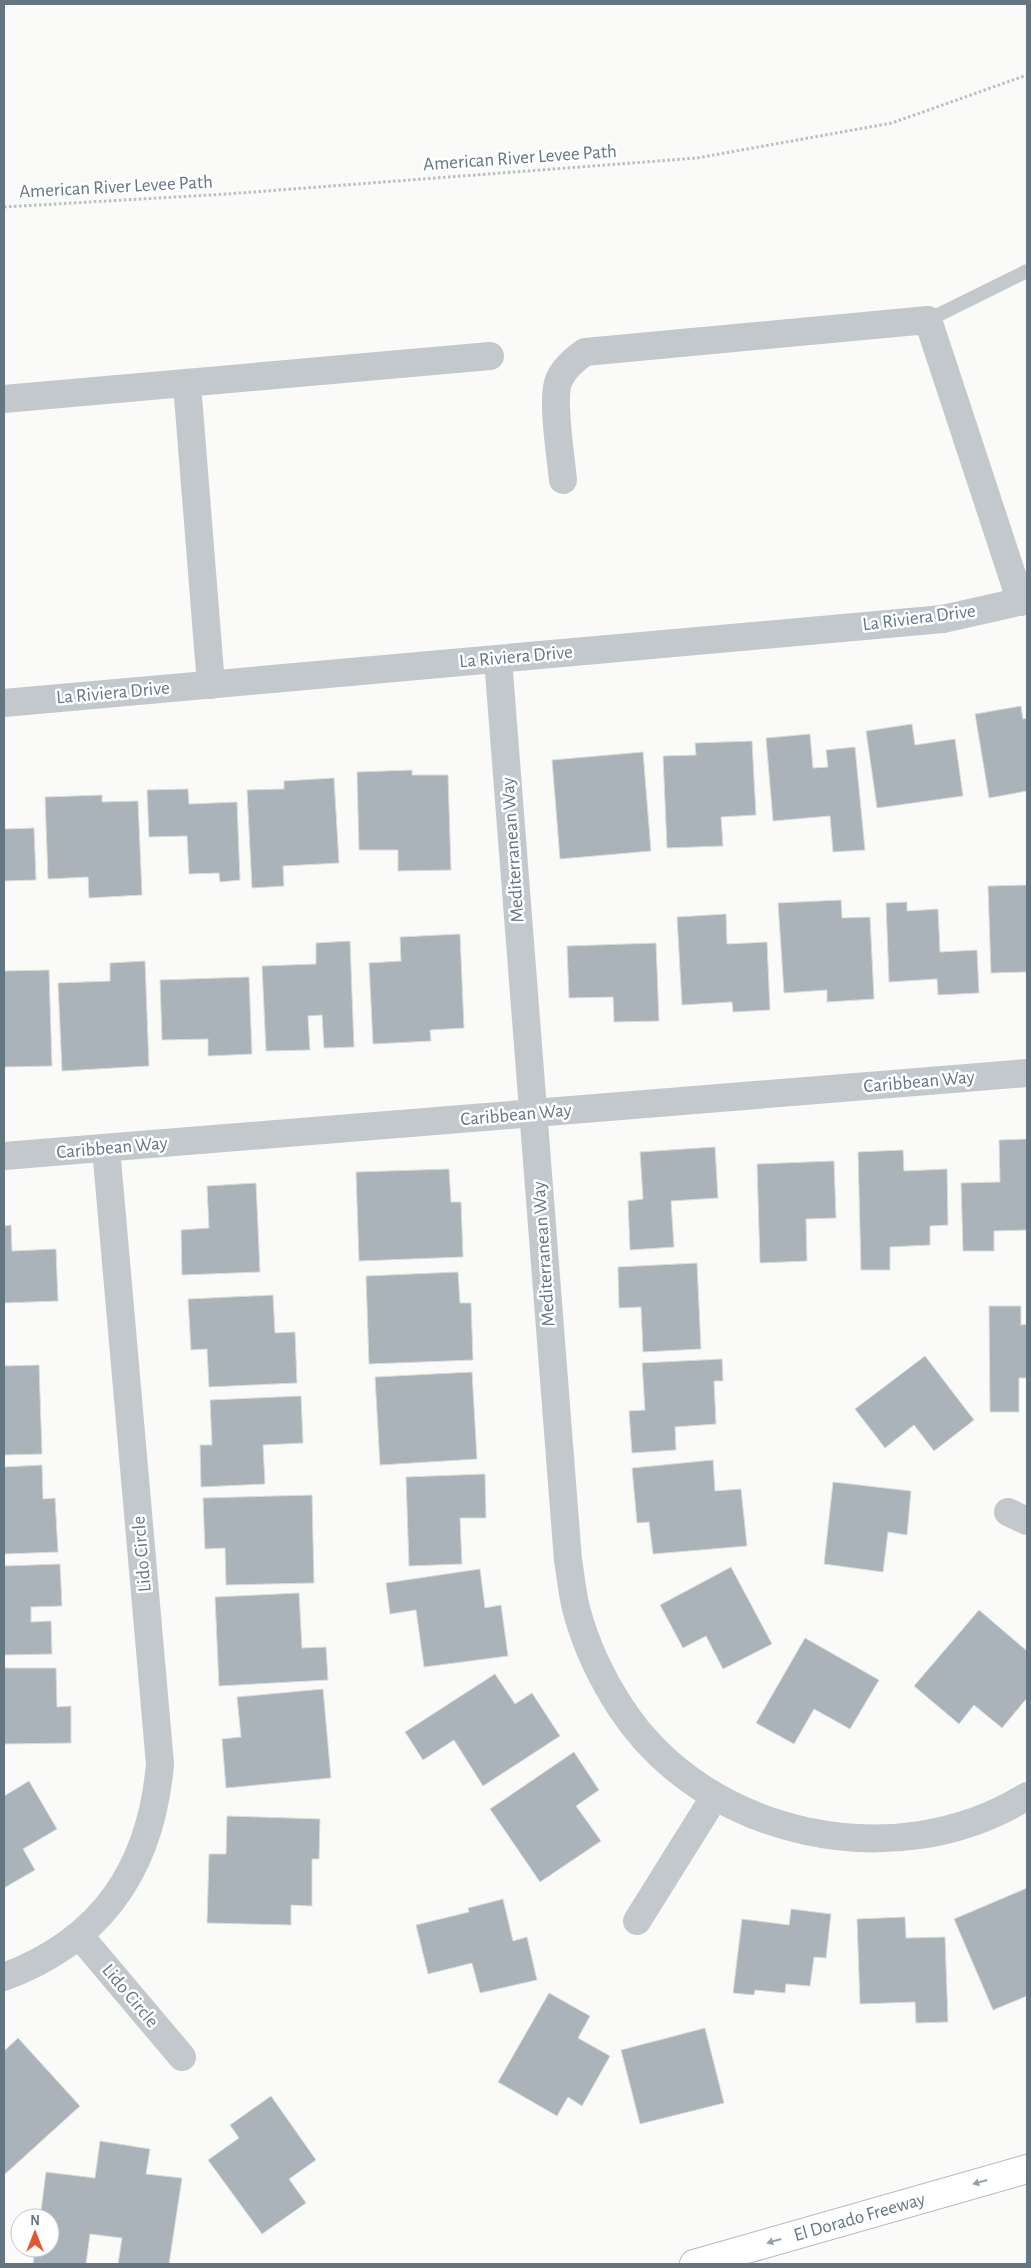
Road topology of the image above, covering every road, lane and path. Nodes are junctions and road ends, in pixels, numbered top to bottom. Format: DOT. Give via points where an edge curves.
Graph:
graph roads {
  1 [pos="1027,75"];
  2 [pos="4,207"];
  3 [pos="1027,271"];
  4 [pos="928,320"];
  5 [pos="490,356"];
  6 [pos="187,384"];
  7 [pos="4,399"];
  8 [pos="563,480"];
  9 [pos="1024,601"];
  10 [pos="498,659"];
  11 [pos="211,685"];
  12 [pos="4,703"];
  13 [pos="1027,1073"];
  14 [pos="534,1114"];
  15 [pos="106,1148"];
  16 [pos="4,1156"];
  17 [pos="715,1796"];
  18 [pos="1027,1796"];
  19 [pos="637,1921"];
  20 [pos="79,1935"];
  21 [pos="4,1978"];
  22 [pos="182,2057"];
  23 [pos="1027,2169"];
  24 [pos="694,2264"];
  1 -- 2 [label="path, American River Levee Path" via="892,123 697,158"];
  3 -- 4 [label="lane"];
  4 -- 8 [label="street" via="585,352 572,362 558,381 556,396"];
  4 -- 9 [label="street"];
  5 -- 6 [label="street"];
  6 -- 7 [label="street"];
  6 -- 11 [label="street"];
  9 -- 10 [label="street, La Riviera Drive" via="943,619"];
  10 -- 11 [label="street, La Riviera Drive"];
  10 -- 14 [label="street, Mediterranean Way"];
  11 -- 12 [label="street, La Riviera Drive"];
  13 -- 14 [label="street, Caribbean Way"];
  14 -- 15 [label="street, Caribbean Way"];
  14 -- 17 [label="street, Mediterranean Way" via="568,1560 577,1612 595,1662 636,1729 674,1767"];
  15 -- 16 [label="street, Caribbean Way"];
  15 -- 20 [label="street, Lido Circle" via="160,1764 153,1819 144,1846 117,1895"];
  17 -- 18 [label="street, Mediterranean Way" via="765,1820 816,1834 869,1839 921,1835 973,1822"];
  17 -- 19 [label="street"];
  20 -- 21 [label="street, Lido Circle" via="51,1956"];
  20 -- 22 [label="street, Lido Circle"];
  23 -- 24 [label="highway, El Dorado Freeway, one-way"];
}
